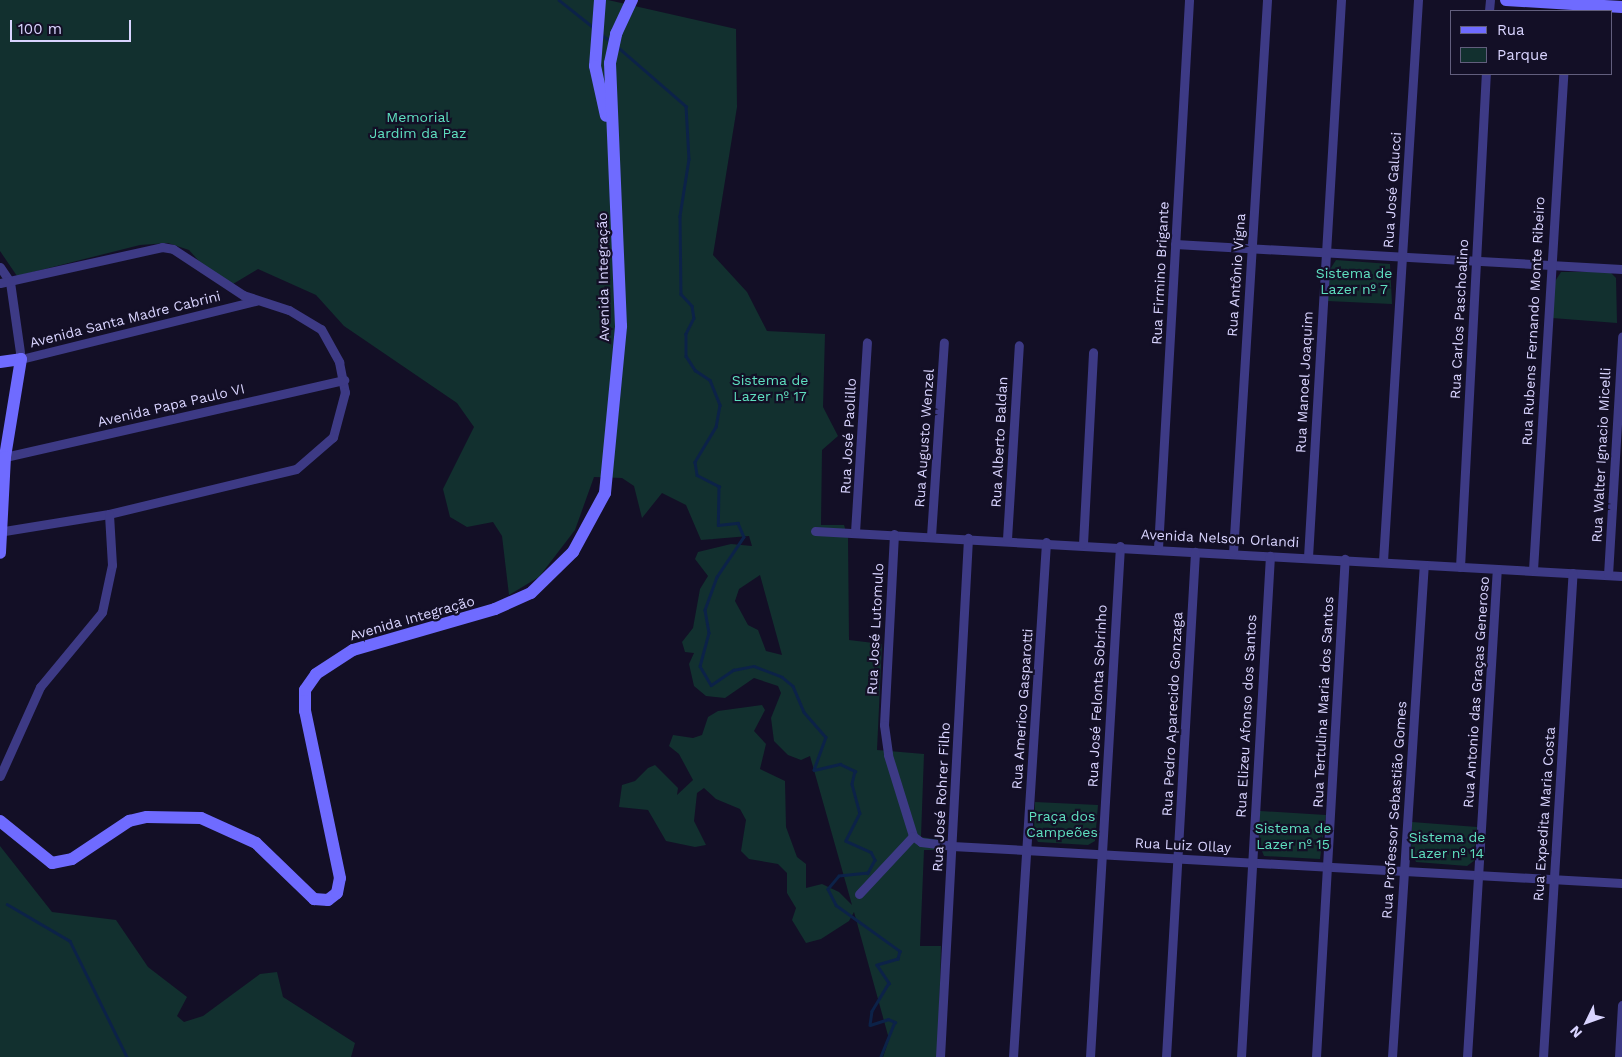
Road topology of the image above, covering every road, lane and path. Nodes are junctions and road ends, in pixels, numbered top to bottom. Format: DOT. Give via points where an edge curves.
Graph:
graph roads {
  1 [pos="600,0"];
  2 [pos="632,0"];
  3 [pos="1189,0"];
  4 [pos="1267,0"];
  5 [pos="1341,0"];
  6 [pos="1418,0"];
  7 [pos="1506,0"];
  8 [pos="1568,5"];
  9 [pos="1622,7"];
  10 [pos="1486,75"];
  11 [pos="1563,75"];
  12 [pos="611,130"];
  13 [pos="1176,244"];
  14 [pos="1251,248"];
  15 [pos="1326,252"];
  16 [pos="1401,256"];
  17 [pos="1476,261"];
  18 [pos="1550,264"];
  19 [pos="0,267"];
  20 [pos="1622,269"];
  21 [pos="10,282"];
  22 [pos="0,283"];
  23 [pos="256,301"];
  24 [pos="1622,336"];
  25 [pos="867,342"];
  26 [pos="944,342"];
  27 [pos="1019,345"];
  28 [pos="1093,352"];
  29 [pos="21,359"];
  30 [pos="0,362"];
  31 [pos="344,380"];
  32 [pos="5,456"];
  33 [pos="109,514"];
  34 [pos="4,531"];
  35 [pos="815,531"];
  36 [pos="856,532"];
  37 [pos="894,534"];
  38 [pos="931,536"];
  39 [pos="968,538"];
  40 [pos="1007,540"];
  41 [pos="1046,542"];
  42 [pos="1083,544"];
  43 [pos="1120,546"];
  44 [pos="1158,548"];
  45 [pos="1195,552"];
  46 [pos="0,553"];
  47 [pos="1233,553"];
  48 [pos="1270,556"];
  49 [pos="1308,557"];
  50 [pos="1345,559"];
  51 [pos="1383,561"];
  52 [pos="1424,565"];
  53 [pos="1460,566"];
  54 [pos="1497,569"];
  55 [pos="1533,570"];
  56 [pos="1573,573"];
  57 [pos="1608,575"];
  58 [pos="1622,576"];
  59 [pos="0,776"];
  60 [pos="0,821"];
  61 [pos="913,836"];
  62 [pos="952,846"];
  63 [pos="1027,850"];
  64 [pos="1102,854"];
  65 [pos="1178,858"];
  66 [pos="1252,862"];
  67 [pos="1328,866"];
  68 [pos="1403,870"];
  69 [pos="1478,873"];
  70 [pos="1554,879"];
  71 [pos="1622,883"];
  72 [pos="859,894"];
  73 [pos="1622,1004"];
  74 [pos="940,1057"];
  75 [pos="1013,1057"];
  76 [pos="1090,1057"];
  77 [pos="1166,1057"];
  78 [pos="1241,1057"];
  79 [pos="1316,1057"];
  80 [pos="1392,1057"];
  81 [pos="1467,1057"];
  82 [pos="1543,1057"];
  83 [pos="1619,1057"];
  1 -- 12 [label="main road, Avenida Integração" via="595,66"];
  2 -- 12 [label="main road, Avenida Integração" via="614,44"];
  3 -- 13 [label="street, Rua Firmino Brigante"];
  4 -- 14 [label="street, Rua Antônio Vigna"];
  5 -- 15 [label="street, Rua Manoel Joaquim"];
  6 -- 16 [label="street, Rua José Galucci"];
  7 -- 8 [label="main road"];
  8 -- 9 [label="main road"];
  10 -- 17 [label="street, Rua Carlos Paschoalino"];
  11 -- 18 [label="street, Rua Rubens Fernando Monte Ribeiro"];
  12 -- 60 [label="main road, Avenida Integração" via="621,326 605,493 573,552 531,593 495,609 353,650 316,674 305,690 305,711 340,878 337,893 328,900 314,898 256,843 202,818 147,817 128,821 72,859 52,863"];
  13 -- 14 [label="street"];
  13 -- 44 [label="street, Rua Firmino Brigante"];
  14 -- 15 [label="street"];
  14 -- 47 [label="street, Rua Antônio Vigna"];
  15 -- 16 [label="street"];
  15 -- 49 [label="street, Rua Manoel Joaquim"];
  16 -- 17 [label="street"];
  16 -- 51 [label="street, Rua José Galucci"];
  17 -- 18 [label="street"];
  17 -- 53 [label="street, Rua Carlos Paschoalino"];
  18 -- 20 [label="street"];
  18 -- 55 [label="street, Rua Rubens Fernando Monte Ribeiro"];
  19 -- 21 [label="street"];
  21 -- 22 [label="street"];
  21 -- 23 [label="street" via="162,247 184,254 204,273"];
  21 -- 29 [label="street"];
  23 -- 29 [label="street, Avenida Santa Madre Cabrini"];
  23 -- 31 [label="street" via="289,310 321,329 329,338"];
  24 -- 57 [label="street, Rua Walter Ignacio Micelli"];
  25 -- 36 [label="street, Rua José Paolillo"];
  26 -- 38 [label="street, Rua Augusto Wenzel"];
  27 -- 40 [label="street, Rua Alberto Baldan"];
  28 -- 42 [label="street"];
  29 -- 30 [label="main road, Avenida Santa Madre Cabrini"];
  29 -- 32 [label="main road"];
  31 -- 32 [label="street, Avenida Papa Paulo VI"];
  31 -- 33 [label="street" via="338,428 317,455 296,469"];
  32 -- 34 [label="main road"];
  33 -- 34 [label="street"];
  33 -- 59 [label="street" via="112,565 102,612 40,687"];
  34 -- 46 [label="main road"];
  35 -- 36 [label="street, Avenida Nelson Orlandi"];
  36 -- 37 [label="street, Avenida Nelson Orlandi"];
  37 -- 38 [label="street, Avenida Nelson Orlandi"];
  37 -- 61 [label="street, Rua José Lutomulo" via="884,724 888,754"];
  38 -- 39 [label="street, Avenida Nelson Orlandi"];
  39 -- 40 [label="street, Avenida Nelson Orlandi"];
  39 -- 62 [label="street, Rua José Rohrer Filho"];
  40 -- 41 [label="street, Avenida Nelson Orlandi"];
  41 -- 42 [label="street, Avenida Nelson Orlandi"];
  41 -- 63 [label="street, Rua Americo Gasparotti"];
  42 -- 43 [label="street, Avenida Nelson Orlandi"];
  43 -- 44 [label="street, Avenida Nelson Orlandi"];
  43 -- 64 [label="street, Rua José Felonta Sobrinho"];
  44 -- 45 [label="street, Avenida Nelson Orlandi"];
  45 -- 47 [label="street, Avenida Nelson Orlandi"];
  45 -- 65 [label="street, Rua Pedro Aparecido Gonzaga"];
  47 -- 48 [label="street, Avenida Nelson Orlandi"];
  48 -- 49 [label="street, Avenida Nelson Orlandi"];
  48 -- 66 [label="street, Rua Elizeu Afonso dos Santos"];
  49 -- 50 [label="street, Avenida Nelson Orlandi"];
  50 -- 51 [label="street, Avenida Nelson Orlandi"];
  50 -- 67 [label="street, Rua Tertulina Maria dos Santos"];
  51 -- 52 [label="street, Avenida Nelson Orlandi"];
  52 -- 53 [label="street, Avenida Nelson Orlandi"];
  52 -- 68 [label="street, Rua Professor Sebastião Gomes"];
  53 -- 54 [label="street, Avenida Nelson Orlandi"];
  54 -- 55 [label="street, Avenida Nelson Orlandi"];
  54 -- 69 [label="street, Rua Antonio das Graças Generoso"];
  55 -- 56 [label="street, Avenida Nelson Orlandi"];
  56 -- 57 [label="street, Avenida Nelson Orlandi"];
  56 -- 70 [label="street, Rua Expedita Maria Costa"];
  57 -- 58 [label="street, Avenida Nelson Orlandi"];
  61 -- 62 [label="street, Rua Luiz Ollay" via="921,842"];
  61 -- 72 [label="street"];
  62 -- 63 [label="street, Rua Luiz Ollay"];
  62 -- 74 [label="street, Rua José Rohrer Filho"];
  63 -- 64 [label="street, Rua Luiz Ollay"];
  63 -- 75 [label="street, Rua Americo Gasparotti"];
  64 -- 65 [label="street, Rua Luiz Ollay"];
  64 -- 76 [label="street, Rua José Felonta Sobrinho"];
  65 -- 66 [label="street, Rua Luiz Ollay"];
  65 -- 77 [label="street, Rua Pedro Aparecido Gonzaga"];
  66 -- 67 [label="street, Rua Luiz Ollay"];
  66 -- 78 [label="street, Rua Elizeu Afonso dos Santos"];
  67 -- 68 [label="street, Rua Luiz Ollay"];
  67 -- 79 [label="street, Rua Tertulina Maria dos Santos"];
  68 -- 69 [label="street, Rua Luiz Ollay"];
  68 -- 80 [label="street, Rua Professor Sebastião Gomes"];
  69 -- 70 [label="street, Rua Luiz Ollay"];
  69 -- 81 [label="street, Rua Antonio das Graças Generoso"];
  70 -- 71 [label="street, Rua Luiz Ollay"];
  70 -- 82 [label="street, Rua Expedita Maria Costa"];
  73 -- 83 [label="street"];
}
